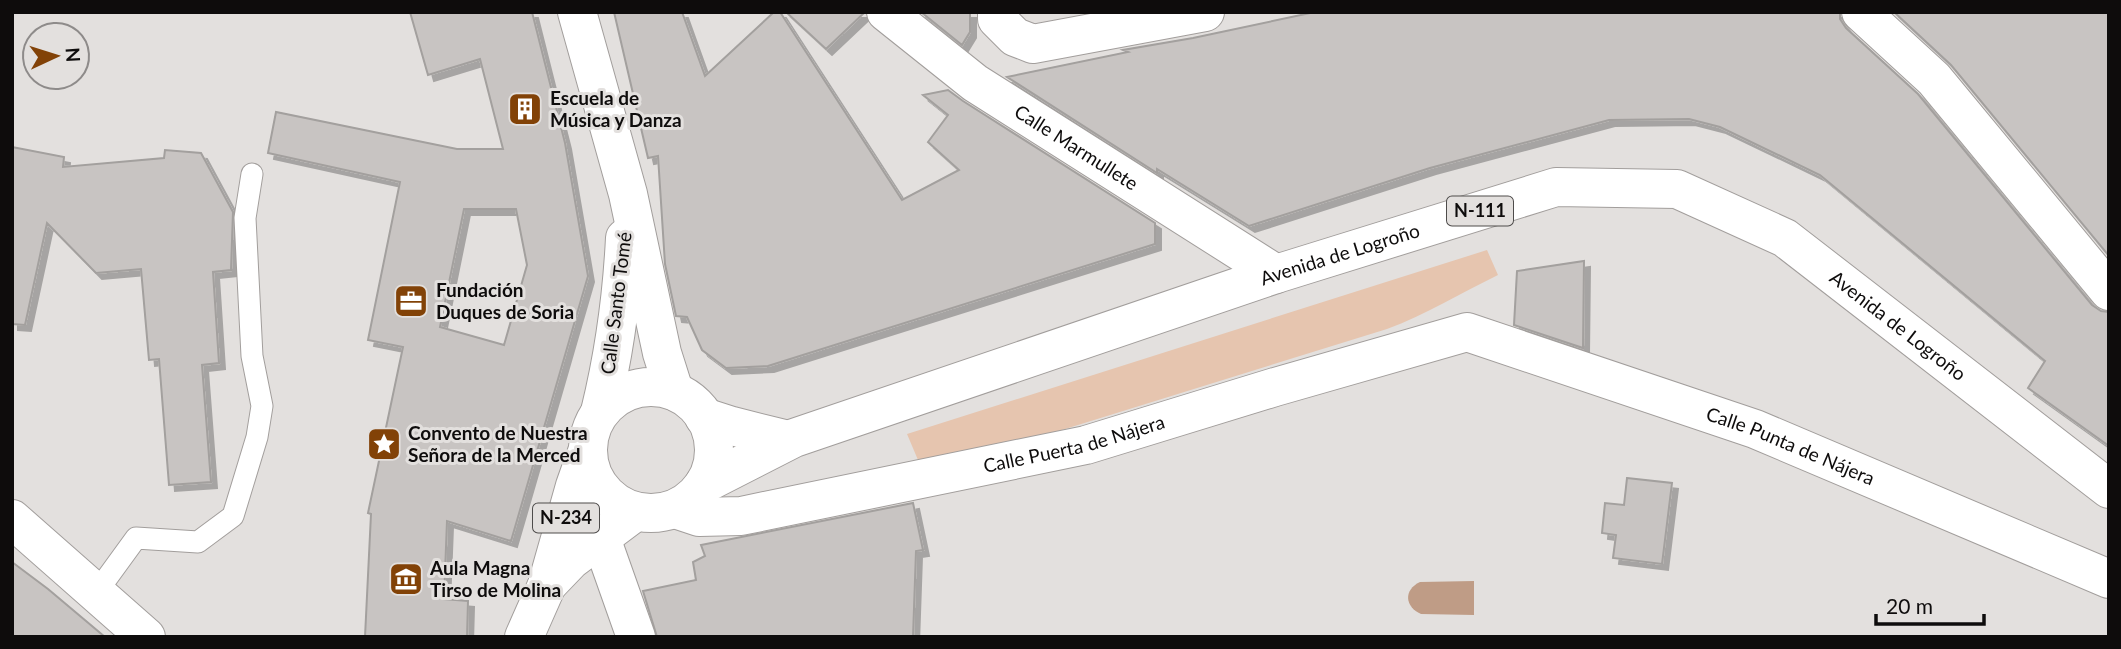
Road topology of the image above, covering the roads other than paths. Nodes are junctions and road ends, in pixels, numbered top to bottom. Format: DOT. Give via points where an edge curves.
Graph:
graph roads {
  1 [pos="577,12"];
  2 [pos="886,12"];
  3 [pos="1205,12"];
  4 [pos="1860,12"];
  5 [pos="1006,25"];
  6 [pos="252,174"];
  7 [pos="628,194"];
  8 [pos="1276,274"];
  9 [pos="2109,291"];
  10 [pos="1467,332"];
  11 [pos="674,391"];
  12 [pos="600,412"];
  13 [pos="705,417"];
  14 [pos="788,440"];
  15 [pos="587,452"];
  16 [pos="704,484"];
  17 [pos="2109,489"];
  18 [pos="675,509"];
  19 [pos="635,512"];
  20 [pos="12,519"];
  21 [pos="601,538"];
  22 [pos="2109,579"];
  23 [pos="547,585"];
  24 [pos="96,593"];
  25 [pos="146,637"];
  26 [pos="524,637"];
  27 [pos="636,637"];
  1 -- 7 [label="main road, Calle Santo Tomé"];
  2 -- 8 [label="main road, Calle Marmullete" via="975,83"];
  3 -- 5 [label="main road" via="1033,44"];
  4 -- 9 [label="main road" via="1934,79"];
  6 -- 24 [label="lane" via="245,218 252,356 262,406 233,516 198,542 136,538"];
  7 -- 11 [label="main road, Calle Santo Tomé"];
  7 -- 12 [label="main road, Calle Santo Tomé" via="612,363"];
  8 -- 14 [label="main road, Avenida de Logroño / N-111"];
  8 -- 17 [label="main road, Avenida de Logroño / N-111" via="1556,187 1677,189 1785,238"];
  10 -- 18 [label="main road, Calle Puerta de Nájera" via="1086,445 741,516 699,517"];
  10 -- 22 [label="main road, Calle Punta de Nájera" via="1755,429"];
  11 -- 12 [label="main road" via="634,388 615,397"];
  11 -- 13 [label="main road"];
  12 -- 15 [label="main road" via="590,431"];
  13 -- 14 [label="main road"];
  13 -- 16 [label="main road" via="714,450"];
  14 -- 16 [label="main road, Avenida de Logroño / N-111"];
  15 -- 19 [label="main road" via="591,473 603,493"];
  15 -- 23 [label="main road, N-234"];
  16 -- 18 [label="main road"];
  18 -- 19 [label="main road"];
  19 -- 21 [label="main road, N-234"];
  20 -- 24 [label="main road"];
  21 -- 23 [label="main road, N-234"];
  21 -- 27 [label="main road"];
  23 -- 26 [label="main road, N-234"];
  24 -- 25 [label="main road"];
}
